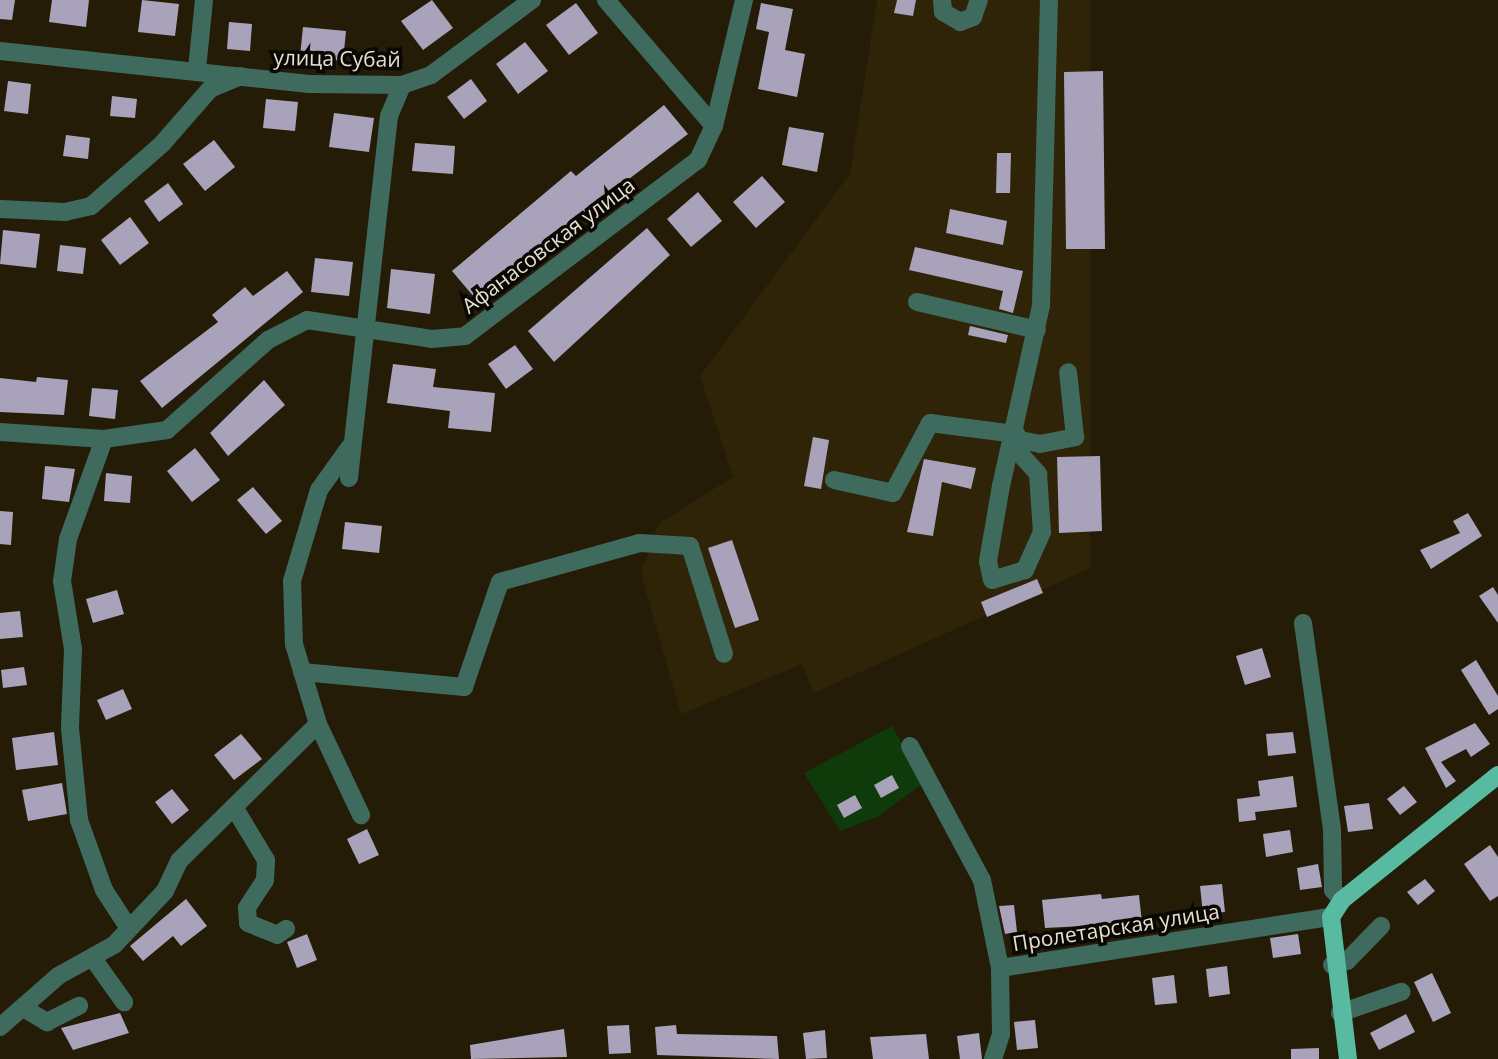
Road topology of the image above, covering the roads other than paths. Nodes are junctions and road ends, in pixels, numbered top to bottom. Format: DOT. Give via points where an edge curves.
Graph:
graph roads {
  1 [pos="204,0"];
  2 [pos="532,0"];
  3 [pos="606,0"];
  4 [pos="744,0"];
  5 [pos="942,0"];
  6 [pos="978,0"];
  7 [pos="1049,0"];
  8 [pos="0,51"];
  9 [pos="197,69"];
  10 [pos="240,76"];
  11 [pos="402,85"];
  12 [pos="714,126"];
  13 [pos="0,209"];
  14 [pos="917,302"];
  15 [pos="369,327"];
  16 [pos="1037,330"];
  17 [pos="1068,372"];
  18 [pos="0,432"];
  19 [pos="104,439"];
  20 [pos="1015,440"];
  21 [pos="349,448"];
  22 [pos="349,478"];
  23 [pos="834,480"];
  24 [pos="1303,623"];
  25 [pos="724,654"];
  26 [pos="302,671"];
  27 [pos="318,724"];
  28 [pos="910,746"];
  29 [pos="1498,775"];
  30 [pos="233,807"];
  31 [pos="361,814"];
  32 [pos="1342,900"];
  33 [pos="1331,916"];
  34 [pos="1381,926"];
  35 [pos="128,927"];
  36 [pos="286,929"];
  37 [pos="94,960"];
  38 [pos="1332,965"];
  39 [pos="1000,968"];
  40 [pos="1401,992"];
  41 [pos="124,1002"];
  42 [pos="79,1006"];
  43 [pos="25,1009"];
  44 [pos="1340,1013"];
  45 [pos="0,1027"];
  46 [pos="993,1059"];
  47 [pos="1348,1059"];
  1 -- 9 [label="street"];
  2 -- 11 [label="street, улица Субай" via="431,75"];
  3 -- 12 [label="street"];
  4 -- 12 [label="street, Афанасовская улица"];
  5 -- 6 [label="street" via="943,12 960,22 973,16"];
  7 -- 16 [label="street"];
  8 -- 9 [label="street, улица Субай"];
  9 -- 10 [label="street, улица Субай"];
  10 -- 11 [label="street, улица Субай"];
  10 -- 13 [label="street, улица Субай" via="210,89 162,144 91,206 56,212"];
  11 -- 15 [label="street" via="389,116"];
  12 -- 15 [label="street, Афанасовская улица" via="698,160 465,336 432,339"];
  14 -- 16 [label="street"];
  15 -- 19 [label="street, Афанасовская улица" via="307,320 294,325 268,340 167,430"];
  15 -- 21 [label="street" via="360,415"];
  16 -- 20 [label="street"];
  17 -- 20 [label="street" via="1075,437 1040,444"];
  18 -- 19 [label="street, Афанасовская улица"];
  19 -- 35 [label="street" via="68,539 62,581 73,649 73,787 90,855"];
  20 -- 20 [label="street" via="988,561 992,580 1025,570 1042,532 1038,474"];
  20 -- 23 [label="street" via="930,423 893,493"];
  21 -- 22 [label="street"];
  21 -- 26 [label="street" via="319,490 292,581"];
  24 -- 32 [label="street" via="1332,830 1333,890"];
  25 -- 26 [label="street" via="690,546 640,543 500,582 464,687"];
  26 -- 27 [label="street"];
  27 -- 30 [label="street"];
  27 -- 31 [label="street"];
  28 -- 39 [label="street" via="982,880"];
  29 -- 32 [label="main road"];
  30 -- 35 [label="street"];
  30 -- 36 [label="street" via="266,860 265,880 247,908 248,923 277,935"];
  32 -- 33 [label="main road"];
  33 -- 38 [label="main road"];
  33 -- 39 [label="street, Пролетарская улица"];
  34 -- 38 [label="street" via="1347,961"];
  35 -- 37 [label="street"];
  37 -- 41 [label="street"];
  37 -- 43 [label="street" via="58,976"];
  38 -- 44 [label="main road"];
  39 -- 46 [label="street, Пролетарская улица" via="1001,1034"];
  40 -- 44 [label="street"];
  42 -- 43 [label="street" via="47,1021"];
  43 -- 45 [label="street"];
  44 -- 47 [label="main road"];
}
